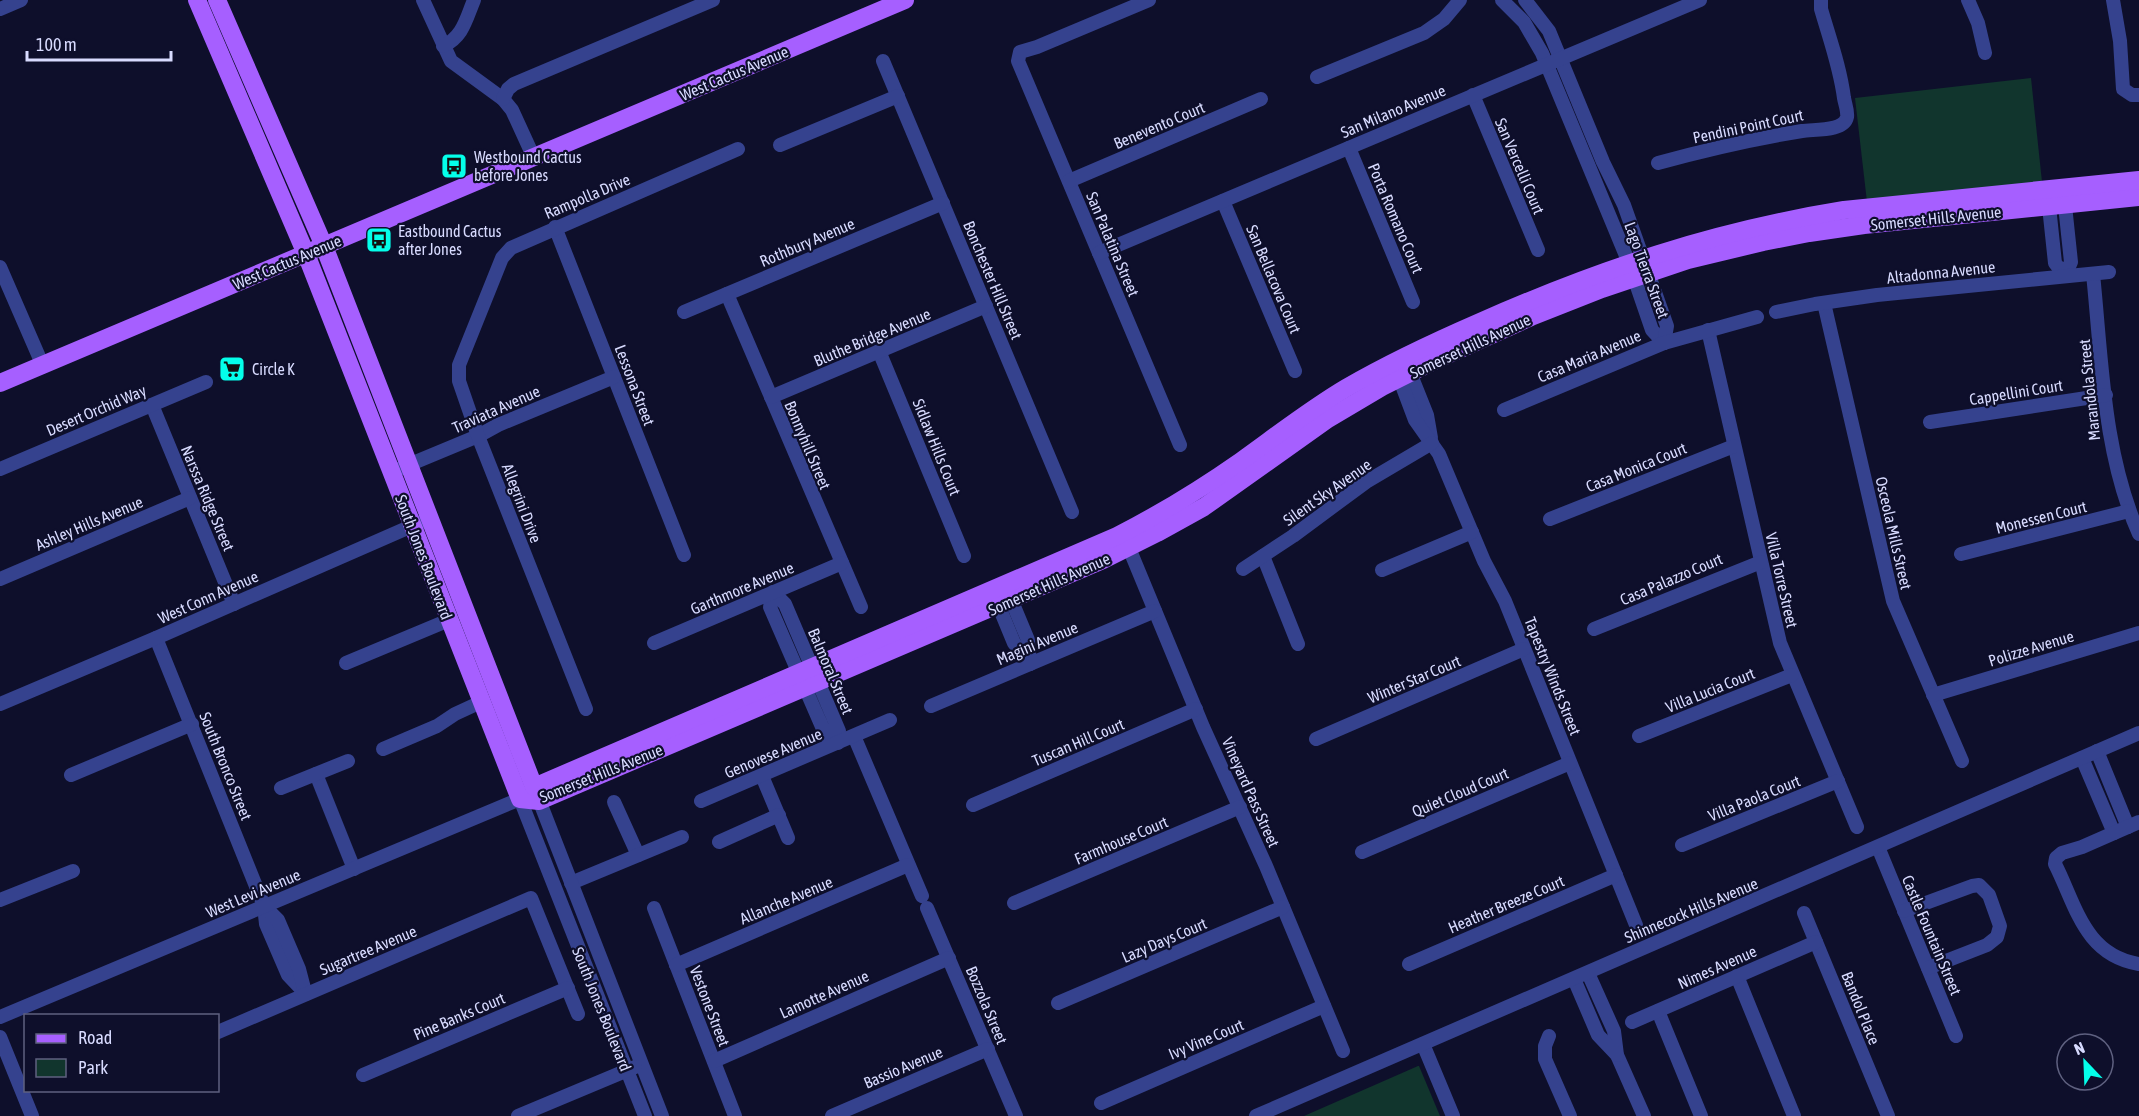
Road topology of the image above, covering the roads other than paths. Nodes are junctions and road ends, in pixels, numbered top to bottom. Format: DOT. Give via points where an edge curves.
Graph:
graph roads {
  1 [pos="21,0"];
  2 [pos="197,0"];
  3 [pos="217,0"];
  4 [pos="423,0"];
  5 [pos="474,0"];
  6 [pos="713,0"];
  7 [pos="905,0"];
  8 [pos="1149,0"];
  9 [pos="1460,0"];
  10 [pos="1526,0"];
  11 [pos="1700,0"];
  12 [pos="1821,0"];
  13 [pos="1968,0"];
  14 [pos="2114,0"];
  15 [pos="1508,2"];
  16 [pos="0,9"];
  17 [pos="443,46"];
  18 [pos="1985,53"];
  19 [pos="1560,58"];
  20 [pos="884,61"];
  21 [pos="1546,64"];
  22 [pos="1317,76"];
  23 [pos="2133,94"];
  24 [pos="1473,95"];
  25 [pos="898,96"];
  26 [pos="502,99"];
  27 [pos="1261,99"];
  28 [pos="780,145"];
  29 [pos="1349,148"];
  30 [pos="738,149"];
  31 [pos="534,158"];
  32 [pos="1658,163"];
  33 [pos="2139,180"];
  34 [pos="1069,181"];
  35 [pos="2139,196"];
  36 [pos="2056,197"];
  37 [pos="1223,201"];
  38 [pos="943,203"];
  39 [pos="555,227"];
  40 [pos="324,246"];
  41 [pos="1538,250"];
  42 [pos="1099,253"];
  43 [pos="306,254"];
  44 [pos="0,267"];
  45 [pos="1638,268"];
  46 [pos="2109,272"];
  47 [pos="2093,274"];
  48 [pos="2065,276"];
  49 [pos="726,294"];
  50 [pos="1413,302"];
  51 [pos="1824,303"];
  52 [pos="986,306"];
  53 [pos="482,307"];
  54 [pos="684,312"];
  55 [pos="1776,312"];
  56 [pos="1757,317"];
  57 [pos="1708,330"];
  58 [pos="1664,343"];
  59 [pos="879,351"];
  60 [pos="43,366"];
  61 [pos="1402,367"];
  62 [pos="1295,371"];
  63 [pos="614,377"];
  64 [pos="206,382"];
  65 [pos="0,383"];
  66 [pos="2106,395"];
  67 [pos="771,397"];
  68 [pos="152,405"];
  69 [pos="1504,410"];
  70 [pos="1930,422"];
  71 [pos="478,436"];
  72 [pos="1431,443"];
  73 [pos="1180,445"];
  74 [pos="1734,446"];
  75 [pos="408,465"];
  76 [pos="0,469"];
  77 [pos="391,472"];
  78 [pos="190,498"];
  79 [pos="2129,511"];
  80 [pos="1072,512"];
  81 [pos="429,519"];
  82 [pos="1550,519"];
  83 [pos="412,526"];
  84 [pos="1472,532"];
  85 [pos="2139,534"];
  86 [pos="1129,548"];
  87 [pos="1961,554"];
  88 [pos="684,555"];
  89 [pos="964,556"];
  90 [pos="1263,556"];
  91 [pos="1761,562"];
  92 [pos="842,563"];
  93 [pos="1243,569"];
  94 [pos="1382,570"];
  95 [pos="0,579"];
  96 [pos="773,592"];
  97 [pos="1002,596"];
  98 [pos="234,604"];
  99 [pos="861,607"];
  100 [pos="1155,611"];
  101 [pos="449,620"];
  102 [pos="1594,629"];
  103 [pos="2139,633"];
  104 [pos="156,638"];
  105 [pos="654,643"];
  106 [pos="1298,644"];
  107 [pos="1524,650"];
  108 [pos="346,663"];
  109 [pos="1030,664"];
  110 [pos="1792,675"];
  111 [pos="808,678"];
  112 [pos="1933,695"];
  113 [pos="481,702"];
  114 [pos="0,704"];
  115 [pos="931,706"];
  116 [pos="586,709"];
  117 [pos="1196,709"];
  118 [pos="890,720"];
  119 [pos="192,724"];
  120 [pos="2139,733"];
  121 [pos="854,736"];
  122 [pos="1639,736"];
  123 [pos="1316,739"];
  124 [pos="838,743"];
  125 [pos="383,749"];
  126 [pos="2097,751"];
  127 [pos="2082,758"];
  128 [pos="348,761"];
  129 [pos="1962,761"];
  130 [pos="1570,763"];
  131 [pos="316,774"];
  132 [pos="71,775"];
  133 [pos="762,776"];
  134 [pos="1838,782"];
  135 [pos="281,788"];
  136 [pos="531,796"];
  137 [pos="701,801"];
  138 [pos="614,802"];
  139 [pos="973,805"];
  140 [pos="1240,807"];
  141 [pos="779,815"];
  142 [pos="2134,825"];
  143 [pos="1857,827"];
  144 [pos="2115,833"];
  145 [pos="682,837"];
  146 [pos="788,837"];
  147 [pos="719,842"];
  148 [pos="1682,845"];
  149 [pos="1878,848"];
  150 [pos="1362,852"];
  151 [pos="638,855"];
  152 [pos="908,865"];
  153 [pos="354,869"];
  154 [pos="73,871"];
  155 [pos="1616,875"];
  156 [pos="571,883"];
  157 [pos="0,900"];
  158 [pos="924,902"];
  159 [pos="1014,903"];
  160 [pos="264,906"];
  161 [pos="1283,907"];
  162 [pos="654,909"];
  163 [pos="1904,911"];
  164 [pos="1804,913"];
  165 [pos="1636,925"];
  166 [pos="1816,942"];
  167 [pos="949,958"];
  168 [pos="1409,964"];
  169 [pos="2139,964"];
  170 [pos="676,966"];
  171 [pos="1928,968"];
  172 [pos="1588,972"];
  173 [pos="1737,976"];
  174 [pos="1574,978"];
  175 [pos="568,988"];
  176 [pos="306,994"];
  177 [pos="1058,1003"];
  178 [pos="1324,1006"];
  179 [pos="1658,1011"];
  180 [pos="578,1014"];
  181 [pos="0,1017"];
  182 [pos="1632,1022"];
  183 [pos="219,1032"];
  184 [pos="1549,1036"];
  185 [pos="1956,1036"];
  186 [pos="0,1037"];
  187 [pos="1423,1044"];
  188 [pos="988,1049"];
  189 [pos="1343,1051"];
  190 [pos="1617,1055"];
  191 [pos="714,1061"];
  192 [pos="642,1064"];
  193 [pos="627,1070"];
  194 [pos="363,1075"];
  195 [pos="1101,1103"];
  196 [pos="32,1116"];
  197 [pos="518,1116"];
  198 [pos="645,1116"];
  199 [pos="662,1116"];
  200 [pos="735,1116"];
  201 [pos="832,1116"];
  202 [pos="1016,1116"];
  203 [pos="1256,1116"];
  204 [pos="1453,1116"];
  205 [pos="1570,1116"];
  206 [pos="1644,1116"];
  207 [pos="1701,1116"];
  208 [pos="1794,1116"];
  209 [pos="1888,1116"];
  1 -- 16 [label="street"];
  2 -- 43 [label="main road, South Jones Boulevard"];
  3 -- 40 [label="main road, South Jones Boulevard"];
  4 -- 17 [label="street"];
  5 -- 17 [label="street" via="460,36"];
  6 -- 26 [label="street" via="514,84"];
  7 -- 31 [label="main road, West Cactus Avenue"];
  8 -- 34 [label="street, San Palatina Street" via="1025,49 1018,56"];
  9 -- 22 [label="street" via="1444,19 1424,33"];
  10 -- 19 [label="street, Lago Tierra Street" via="1549,31"];
  11 -- 19 [label="street, San Milano Avenue"];
  12 -- 32 [label="street, Pendini Point Court" via="1842,77 1847,117 1844,123 1831,129 1761,138"];
  13 -- 18 [label="street"];
  14 -- 23 [label="street" via="2122,85"];
  15 -- 21 [label="street, Lago Tierra Street" via="1533,36"];
  17 -- 26 [label="street" via="455,65"];
  19 -- 21 [label="street, San Milano Avenue"];
  19 -- 45 [label="street, Lago Tierra Street" via="1624,205"];
  20 -- 25 [label="street, Bonchester Hill Street"];
  21 -- 24 [label="street, San Milano Avenue"];
  21 -- 45 [label="street, Lago Tierra Street"];
  24 -- 29 [label="street, San Milano Avenue"];
  24 -- 41 [label="street, San Vercelli Court"];
  25 -- 28 [label="street"];
  25 -- 38 [label="street, Bonchester Hill Street"];
  26 -- 31 [label="street" via="512,110"];
  27 -- 34 [label="street, Benevento Court"];
  29 -- 37 [label="street, San Milano Avenue"];
  29 -- 50 [label="street, Porta Romano Court"];
  30 -- 39 [label="street, Rampolla Drive"];
  31 -- 40 [label="main road, West Cactus Avenue"];
  33 -- 36 [label="main road, Somerset Hills Avenue"];
  34 -- 42 [label="street, San Palatina Street"];
  35 -- 36 [label="main road, Somerset Hills Avenue"];
  36 -- 45 [label="main road, Somerset Hills Avenue" via="1821,231"];
  36 -- 48 [label="street" via="2055,263"];
  37 -- 42 [label="street, San Milano Avenue"];
  37 -- 62 [label="street, San Bellacova Court"];
  38 -- 49 [label="street, Rothbury Avenue"];
  38 -- 52 [label="street, Bonchester Hill Street"];
  39 -- 53 [label="street, Rampolla Drive" via="506,252"];
  39 -- 63 [label="street, Lessona Street"];
  40 -- 43 [label="main road, West Cactus Avenue"];
  40 -- 75 [label="main road, South Jones Boulevard"];
  42 -- 73 [label="street, San Palatina Street"];
  43 -- 60 [label="main road, West Cactus Avenue"];
  43 -- 77 [label="main road, South Jones Boulevard"];
  44 -- 60 [label="street"];
  45 -- 58 [label="street, Lago Tierra Street" via="1652,330"];
  45 -- 61 [label="main road, Somerset Hills Avenue" via="1531,317"];
  46 -- 47 [label="street, Altadonna Avenue"];
  47 -- 48 [label="street, Altadonna Avenue"];
  47 -- 66 [label="street, Marandola Street"];
  48 -- 51 [label="street, Altadonna Avenue"];
  49 -- 54 [label="street, Rothbury Avenue"];
  49 -- 67 [label="street, Bonnyhill Street"];
  51 -- 55 [label="street, Altadonna Avenue"];
  51 -- 112 [label="street, Osceola Mills Street" via="1888,584"];
  52 -- 59 [label="street, Bluthe Bridge Avenue"];
  52 -- 80 [label="street, Bonchester Hill Street"];
  53 -- 71 [label="street, Allegrini Drive" via="458,375"];
  56 -- 57 [label="street, Casa Maria Avenue"];
  57 -- 58 [label="street, Casa Maria Avenue"];
  57 -- 74 [label="street, Villa Torre Street"];
  58 -- 69 [label="street, Casa Maria Avenue"];
  59 -- 67 [label="street, Bluthe Bridge Avenue"];
  59 -- 89 [label="street, Sidlaw Hills Court"];
  60 -- 65 [label="main road, West Cactus Avenue"];
  61 -- 72 [label="street, Tapestry Winds Street" via="1415,420"];
  61 -- 86 [label="main road, Somerset Hills Avenue" via="1204,507"];
  61 -- 97 [label="main road, Somerset Hills Avenue" via="1308,412 1197,491"];
  63 -- 71 [label="street, Traviata Avenue" via="498,424"];
  63 -- 88 [label="street, Lessona Street"];
  64 -- 68 [label="street, Desert Orchid Way"];
  66 -- 70 [label="street, Cappellini Court"];
  66 -- 79 [label="street, Marandola Street" via="2112,449"];
  67 -- 92 [label="street, Bonnyhill Street"];
  68 -- 76 [label="street, Desert Orchid Way"];
  68 -- 78 [label="street, Narssa Ridge Street"];
  71 -- 75 [label="street, Traviata Avenue"];
  71 -- 116 [label="street, Allegrini Drive"];
  72 -- 84 [label="street, Tapestry Winds Street"];
  72 -- 90 [label="street, Silent Sky Avenue" via="1366,482"];
  74 -- 82 [label="street, Casa Monica Court"];
  74 -- 91 [label="street, Villa Torre Street"];
  75 -- 77 [label="street, Traviata Avenue"];
  75 -- 81 [label="main road, South Jones Boulevard"];
  77 -- 83 [label="main road, South Jones Boulevard"];
  78 -- 95 [label="street, Ashley Hills Avenue"];
  78 -- 98 [label="street, Narssa Ridge Street"];
  79 -- 85 [label="street, Marandola Street"];
  79 -- 87 [label="street, Monessen Court"];
  81 -- 83 [label="street, West Conn Avenue"];
  81 -- 136 [label="main road, South Jones Boulevard"];
  83 -- 98 [label="street, West Conn Avenue"];
  83 -- 101 [label="main road, South Jones Boulevard"];
  84 -- 94 [label="street"];
  84 -- 107 [label="street, Tapestry Winds Street"];
  86 -- 97 [label="main road, Somerset Hills Avenue"];
  86 -- 100 [label="street, Vineyard Pass Street"];
  90 -- 93 [label="street, Silent Sky Avenue"];
  90 -- 106 [label="street"];
  91 -- 102 [label="street, Casa Palazzo Court"];
  91 -- 110 [label="street, Villa Torre Street" via="1780,643"];
  92 -- 96 [label="street, Garthmore Avenue"];
  92 -- 99 [label="street, Bonnyhill Street"];
  96 -- 105 [label="street, Garthmore Avenue"];
  96 -- 111 [label="street, Balmoral Street" via="770,607"];
  97 -- 109 [label="street" via="1014,643"];
  97 -- 111 [label="main road, Somerset Hills Avenue"];
  98 -- 104 [label="street, West Conn Avenue"];
  100 -- 109 [label="street, Magini Avenue"];
  100 -- 117 [label="street, Vineyard Pass Street"];
  101 -- 108 [label="street"];
  101 -- 113 [label="main road, South Jones Boulevard"];
  103 -- 112 [label="street, Polizze Avenue"];
  104 -- 114 [label="street, West Conn Avenue"];
  104 -- 119 [label="street, South Bronco Street"];
  107 -- 123 [label="street, Winter Star Court"];
  107 -- 130 [label="street, Tapestry Winds Street"];
  109 -- 115 [label="street, Magini Avenue"];
  110 -- 122 [label="street, Villa Lucia Court"];
  110 -- 134 [label="street, Villa Torre Street"];
  111 -- 124 [label="street, Balmoral Street" via="826,736"];
  111 -- 136 [label="main road, Somerset Hills Avenue"];
  112 -- 129 [label="street, Osceola Mills Street"];
  113 -- 125 [label="street"];
  113 -- 136 [label="main road, South Jones Boulevard"];
  117 -- 139 [label="street, Tuscan Hill Court"];
  117 -- 140 [label="street, Vineyard Pass Street"];
  118 -- 121 [label="street, Genovese Avenue"];
  119 -- 132 [label="street"];
  119 -- 160 [label="street, South Bronco Street"];
  120 -- 126 [label="street, Shinnecock Hills Avenue"];
  121 -- 124 [label="street, Genovese Avenue"];
  121 -- 152 [label="street, Balmoral Street"];
  124 -- 133 [label="street, Genovese Avenue"];
  126 -- 127 [label="street, Shinnecock Hills Avenue"];
  126 -- 142 [label="street"];
  127 -- 144 [label="street"];
  127 -- 149 [label="street, Shinnecock Hills Avenue"];
  128 -- 131 [label="street"];
  130 -- 150 [label="street, Quiet Cloud Court"];
  130 -- 155 [label="street, Tapestry Winds Street"];
  131 -- 135 [label="street"];
  131 -- 153 [label="street"];
  133 -- 137 [label="street, Genovese Avenue"];
  133 -- 141 [label="street"];
  134 -- 143 [label="street, Villa Torre Street"];
  134 -- 148 [label="street, Villa Paola Court"];
  136 -- 153 [label="street, West Levi Avenue"];
  136 -- 156 [label="street, South Jones Boulevard"];
  136 -- 193 [label="street, South Jones Boulevard"];
  138 -- 151 [label="street"];
  140 -- 159 [label="street, Farmhouse Court"];
  140 -- 161 [label="street, Vineyard Pass Street"];
  141 -- 146 [label="street"];
  141 -- 147 [label="street"];
  142 -- 144 [label="street"];
  144 -- 169 [label="street" via="2062,853 2055,864 2086,932 2111,954"];
  145 -- 151 [label="street"];
  149 -- 163 [label="street, Castle Fountain Street"];
  149 -- 172 [label="street, Shinnecock Hills Avenue"];
  151 -- 156 [label="street"];
  152 -- 158 [label="street, Balmoral Street"];
  152 -- 170 [label="street, Allanche Avenue"];
  153 -- 160 [label="street, West Levi Avenue"];
  154 -- 157 [label="street"];
  155 -- 165 [label="street, Tapestry Winds Street"];
  155 -- 168 [label="street, Heather Breeze Court"];
  156 -- 192 [label="street, South Jones Boulevard"];
  158 -- 167 [label="street, Bozzola Street"];
  160 -- 176 [label="street, South Bronco Street" via="266,924 288,975"];
  160 -- 181 [label="street, West Levi Avenue"];
  161 -- 177 [label="street, Lazy Days Court"];
  161 -- 178 [label="street, Vineyard Pass Street"];
  162 -- 170 [label="street, Vestone Street"];
  163 -- 171 [label="street, Castle Fountain Street"];
  163 -- 171 [label="street" via="1972,886 1979,885 1989,895 2000,926 1997,937"];
  164 -- 166 [label="street, Bandol Place"];
  166 -- 173 [label="street, Nimes Avenue"];
  166 -- 209 [label="street, Bandol Place"];
  167 -- 188 [label="street, Bozzola Street"];
  167 -- 191 [label="street, Lamotte Avenue"];
  170 -- 191 [label="street, Vestone Street"];
  171 -- 185 [label="street, Castle Fountain Street"];
  172 -- 174 [label="street, Shinnecock Hills Avenue"];
  172 -- 190 [label="street" via="1614,1031"];
  173 -- 179 [label="street, Nimes Avenue"];
  173 -- 208 [label="street"];
  174 -- 187 [label="street, Shinnecock Hills Avenue"];
  174 -- 190 [label="street" via="1598,1035"];
  175 -- 176 [label="street, Sugartree Avenue" via="531,898"];
  175 -- 180 [label="street"];
  175 -- 194 [label="street, Pine Banks Court"];
  176 -- 183 [label="street, Sugartree Avenue"];
  178 -- 189 [label="street, Vineyard Pass Street"];
  178 -- 195 [label="street, Ivy Vine Court"];
  179 -- 182 [label="street, Nimes Avenue"];
  179 -- 207 [label="street"];
  184 -- 205 [label="street" via="1545,1059"];
  186 -- 196 [label="street"];
  187 -- 203 [label="street, Shinnecock Hills Avenue"];
  187 -- 204 [label="street"];
  188 -- 201 [label="street, Bassio Avenue"];
  188 -- 202 [label="street, Bozzola Street"];
  190 -- 206 [label="street"];
  191 -- 200 [label="street, Vestone Street"];
  192 -- 193 [label="street"];
  192 -- 199 [label="street, South Jones Boulevard"];
  193 -- 197 [label="street"];
  193 -- 198 [label="street, South Jones Boulevard"];
}
